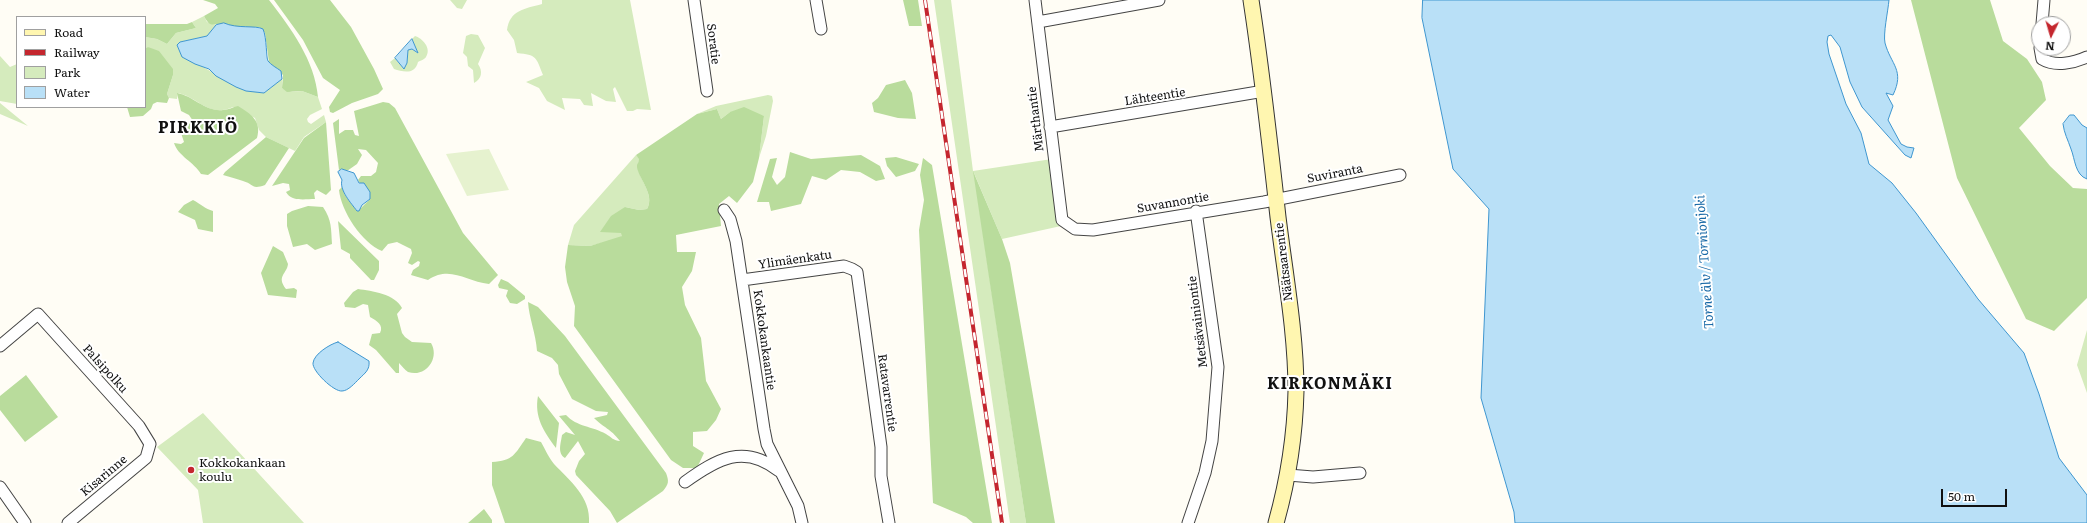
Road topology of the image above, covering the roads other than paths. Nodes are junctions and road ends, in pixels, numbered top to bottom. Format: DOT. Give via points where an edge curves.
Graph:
graph roads {
  1 [pos="694,0"];
  2 [pos="816,0"];
  3 [pos="1035,0"];
  4 [pos="1159,0"];
  5 [pos="1251,0"];
  6 [pos="2044,0"];
  7 [pos="2043,16"];
  8 [pos="1038,22"];
  9 [pos="821,29"];
  10 [pos="2041,56"];
  11 [pos="2087,57"];
  12 [pos="707,91"];
  13 [pos="1264,92"];
  14 [pos="1050,127"];
  15 [pos="1400,175"];
  16 [pos="1276,199"];
  17 [pos="724,210"];
  18 [pos="1196,211"];
  19 [pos="1075,229"];
  20 [pos="852,268"];
  21 [pos="742,280"];
  22 [pos="0,346"];
  23 [pos="150,444"];
  24 [pos="781,473"];
  25 [pos="1360,473"];
  26 [pos="1288,475"];
  27 [pos="685,482"];
  28 [pos="0,487"];
  29 [pos="25,523"];
  30 [pos="68,523"];
  31 [pos="802,523"];
  32 [pos="890,523"];
  33 [pos="1188,523"];
  34 [pos="1276,523"];
  1 -- 12 [label="street, Soratie"];
  2 -- 9 [label="street"];
  3 -- 8 [label="street, Märthantie"];
  4 -- 8 [label="street"];
  5 -- 13 [label="street, Näätsaarentie"];
  6 -- 7 [label="street"];
  8 -- 14 [label="street, Märthantie"];
  10 -- 11 [label="street" via="2047,62 2069,63"];
  13 -- 14 [label="street, Lähteentie"];
  13 -- 16 [label="street, Näätsaarentie"];
  14 -- 19 [label="street, Märthantie" via="1062,220"];
  15 -- 16 [label="street, Suviranta"];
  16 -- 18 [label="street, Suvannontie"];
  16 -- 26 [label="street, Näätsaarentie" via="1294,341 1296,391"];
  17 -- 21 [label="street, Kokkokankaantie" via="730,219 736,241"];
  18 -- 19 [label="street, Suvannontie" via="1093,230"];
  18 -- 33 [label="street, Metsävainiontie" via="1218,367 1212,441 1205,474"];
  20 -- 21 [label="street, Ylimäenkatu" via="844,266"];
  20 -- 32 [label="street, Ratavarrentie" via="859,277 881,447 881,476"];
  21 -- 24 [label="street, Kokkokankaantie" via="767,444"];
  22 -- 23 [label="street, Palsipolku" via="38,314 139,426"];
  23 -- 30 [label="street, Kisarinne" via="146,458"];
  24 -- 27 [label="street" via="750,456 735,456 709,465"];
  24 -- 31 [label="street, Kokkokankaantie" via="798,506"];
  25 -- 26 [label="street" via="1313,477"];
  26 -- 34 [label="street, Näätsaarentie"];
  28 -- 29 [label="street"];
}
